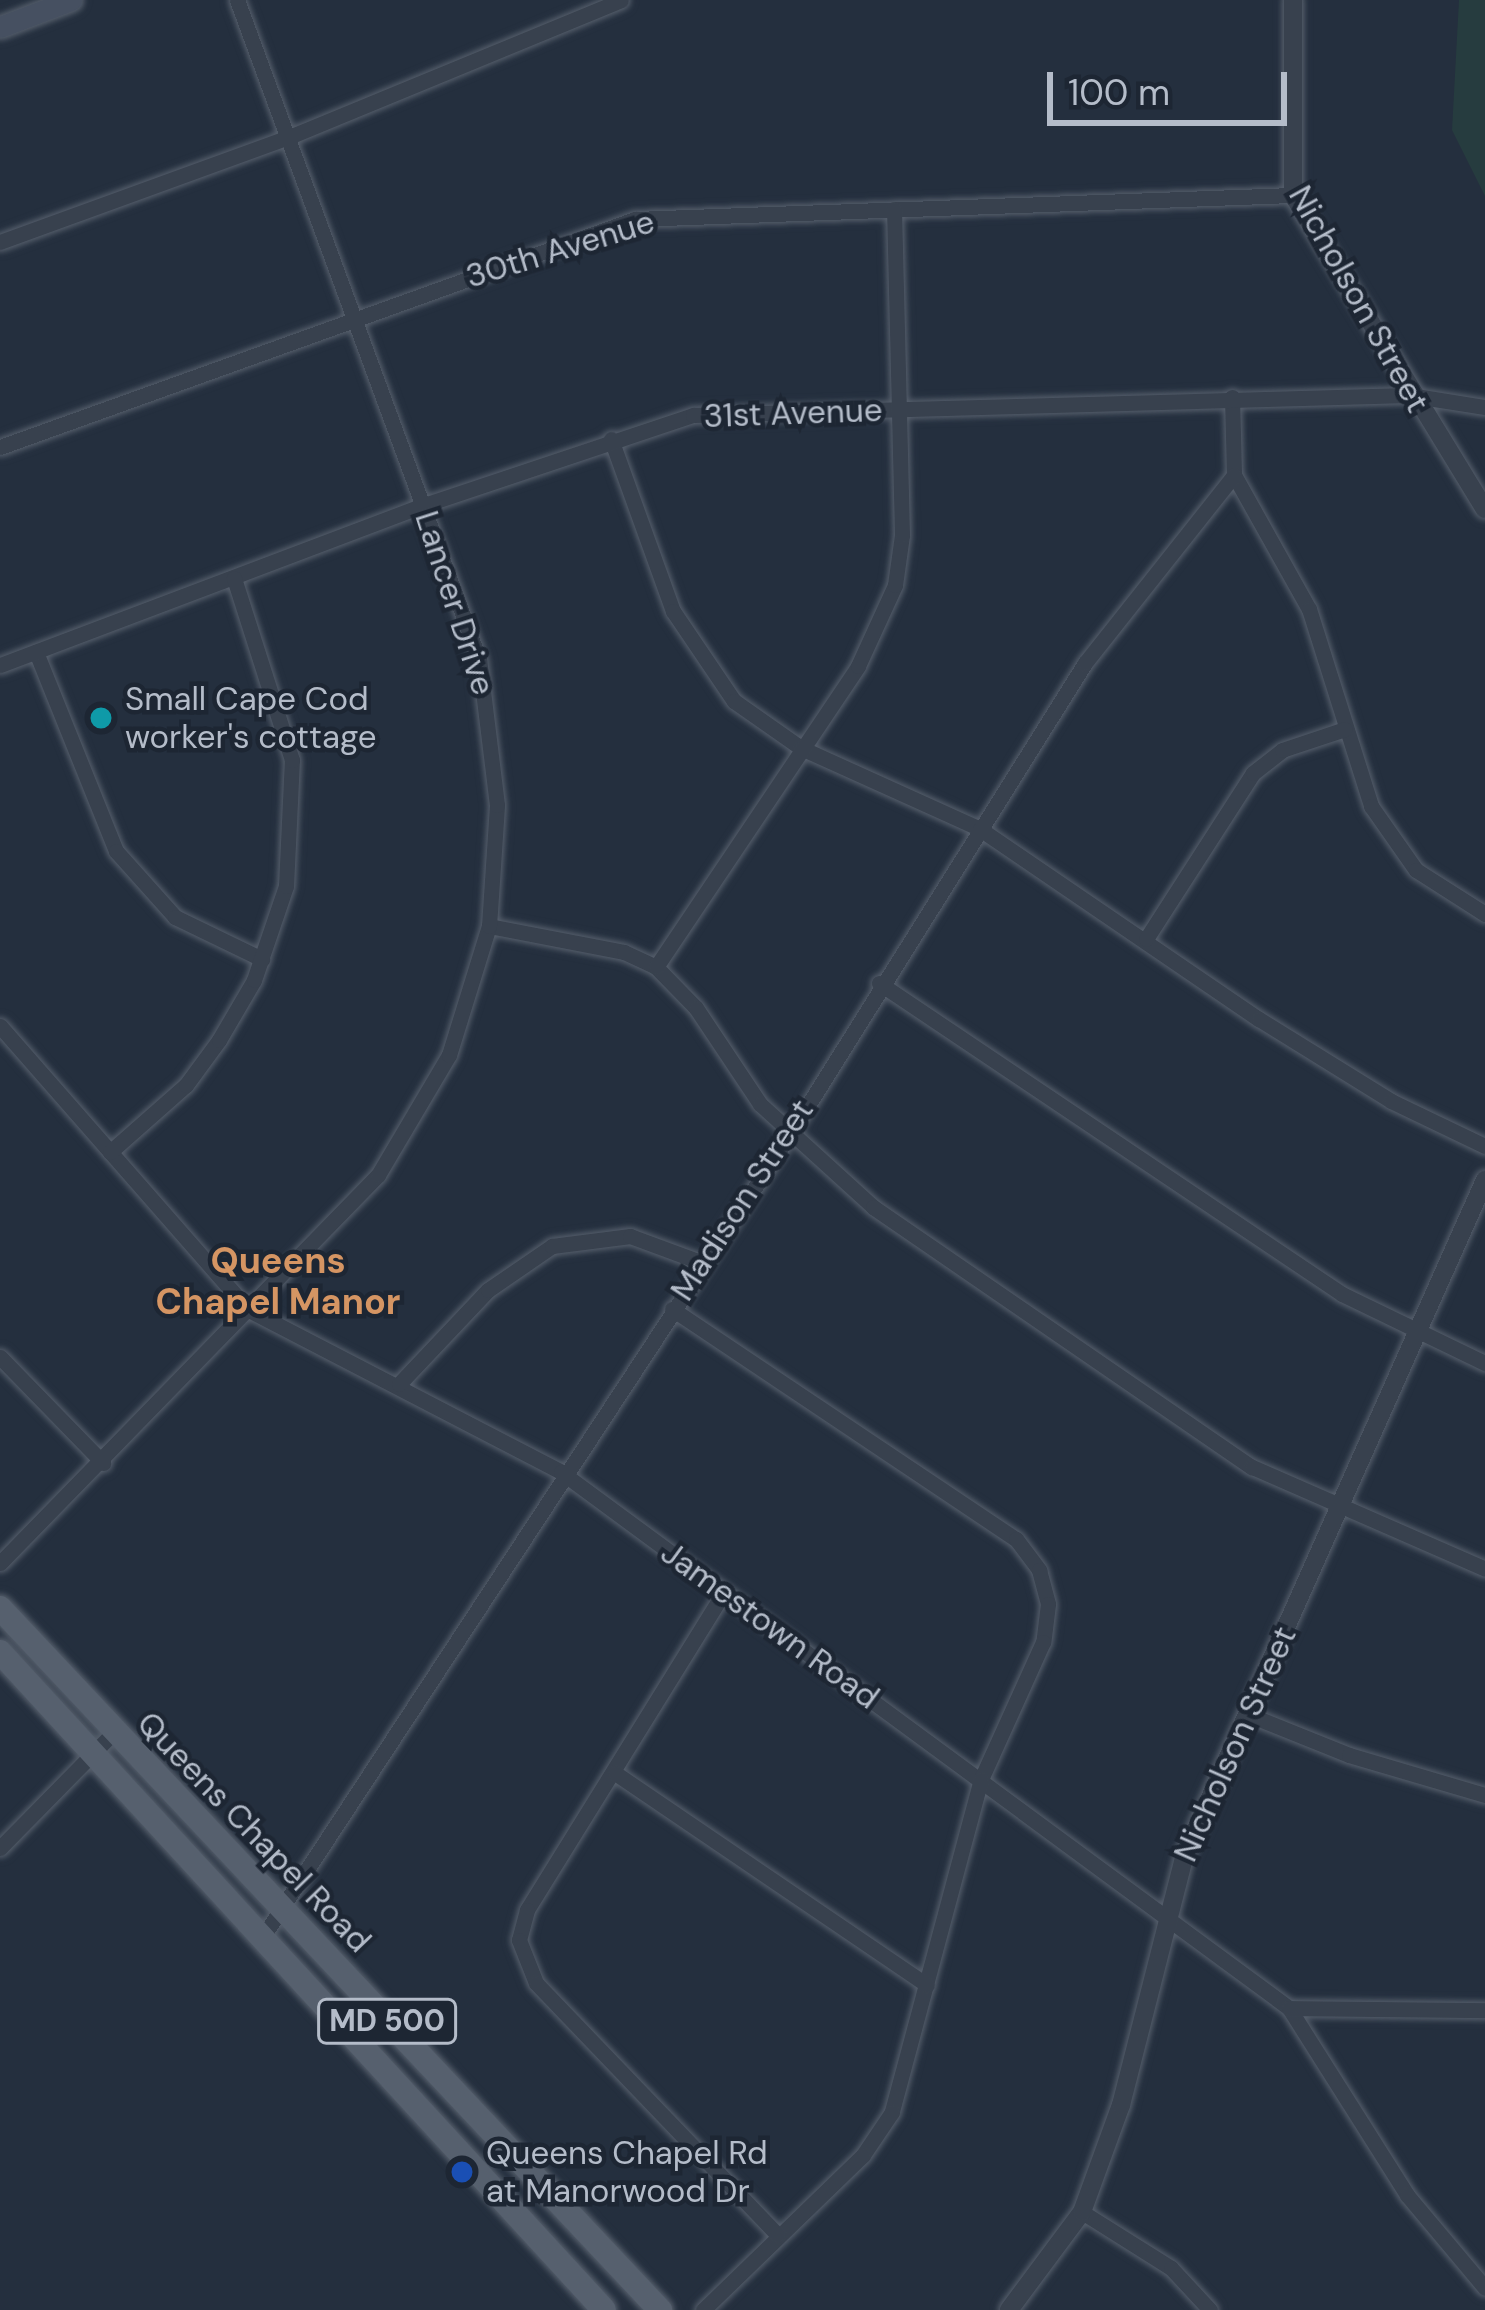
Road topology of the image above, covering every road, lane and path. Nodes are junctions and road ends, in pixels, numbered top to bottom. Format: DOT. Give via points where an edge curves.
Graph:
graph roads {
  1 [pos="71,0"];
  2 [pos="237,0"];
  3 [pos="622,0"];
  4 [pos="1293,0"];
  5 [pos="0,27"];
  6 [pos="289,137"];
  7 [pos="1293,195"];
  8 [pos="894,208"];
  9 [pos="0,242"];
  10 [pos="358,316"];
  11 [pos="1408,395"];
  12 [pos="1232,397"];
  13 [pos="1485,407"];
  14 [pos="899,409"];
  15 [pos="610,439"];
  16 [pos="0,447"];
  17 [pos="1234,476"];
  18 [pos="424,505"];
  19 [pos="1485,509"];
  20 [pos="234,578"];
  21 [pos="36,652"];
  22 [pos="0,665"];
  23 [pos="1346,730"];
  24 [pos="801,748"];
  25 [pos="980,830"];
  26 [pos="1485,914"];
  27 [pos="489,926"];
  28 [pos="1146,939"];
  29 [pos="262,959"];
  30 [pos="656,968"];
  31 [pos="879,983"];
  32 [pos="0,1026"];
  33 [pos="790,1134"];
  34 [pos="1485,1146"];
  35 [pos="110,1152"];
  36 [pos="1485,1180"];
  37 [pos="703,1263"];
  38 [pos="672,1309"];
  39 [pos="249,1310"];
  40 [pos="1417,1336"];
  41 [pos="0,1357"];
  42 [pos="1485,1363"];
  43 [pos="399,1384"];
  44 [pos="103,1463"];
  45 [pos="562,1472"];
  46 [pos="1339,1510"];
  47 [pos="0,1563"];
  48 [pos="1485,1568"];
  49 [pos="724,1592"];
  50 [pos="0,1608"];
  51 [pos="0,1652"];
  52 [pos="1247,1714"];
  53 [pos="113,1733"];
  54 [pos="94,1752"];
  55 [pos="615,1773"];
  56 [pos="981,1779"];
  57 [pos="1485,1795"];
  58 [pos="0,1847"];
  59 [pos="282,1908"];
  60 [pos="1166,1916"];
  61 [pos="264,1935"];
  62 [pos="927,1985"];
  63 [pos="1288,2008"];
  64 [pos="1485,2010"];
  65 [pos="1082,2212"];
  66 [pos="778,2235"];
  67 [pos="1485,2288"];
  68 [pos="604,2310"];
  69 [pos="660,2310"];
  70 [pos="703,2310"];
  71 [pos="1009,2310"];
  72 [pos="1210,2310"];
  1 -- 5 [label="main road"];
  2 -- 6 [label="street, Lancer Drive"];
  3 -- 6 [label="street"];
  4 -- 7 [label="street, Nicholson Street"];
  6 -- 9 [label="street"];
  6 -- 10 [label="street, Lancer Drive"];
  7 -- 8 [label="street, 30th Avenue"];
  7 -- 11 [label="street, Nicholson Street"];
  8 -- 10 [label="street, 30th Avenue" via="635,220"];
  8 -- 14 [label="street"];
  10 -- 16 [label="street, 30th Avenue"];
  10 -- 18 [label="street, Lancer Drive"];
  11 -- 12 [label="street, 31st Avenue"];
  11 -- 13 [label="street, 31st Avenue"];
  11 -- 19 [label="street, Nicholson Street"];
  12 -- 14 [label="street, 31st Avenue"];
  12 -- 17 [label="street"];
  14 -- 15 [label="street, 31st Avenue" via="715,412"];
  14 -- 24 [label="street" via="895,585 858,667"];
  15 -- 18 [label="street, 31st Avenue"];
  15 -- 24 [label="street" via="673,611 699,659 734,701"];
  17 -- 23 [label="street" via="1309,609"];
  17 -- 25 [label="street, Madison Street" via="1085,663"];
  18 -- 20 [label="street, 31st Avenue"];
  18 -- 27 [label="street, Lancer Drive" via="474,643 492,725 497,860"];
  20 -- 21 [label="street, 31st Avenue"];
  20 -- 29 [label="street" via="288,737 294,782 286,886"];
  21 -- 22 [label="street, 31st Avenue"];
  21 -- 29 [label="street" via="116,851 175,916"];
  23 -- 26 [label="street" via="1359,779 1396,849 1446,893"];
  23 -- 28 [label="street" via="1282,751 1253,773"];
  24 -- 25 [label="street"];
  24 -- 30 [label="street"];
  25 -- 28 [label="street"];
  25 -- 31 [label="street, Madison Street"];
  27 -- 30 [label="street" via="624,952"];
  27 -- 39 [label="street, Lancer Drive" via="467,1013 407,1133 350,1210"];
  28 -- 34 [label="street" via="1350,1076"];
  29 -- 35 [label="street" via="186,1085"];
  30 -- 33 [label="street"];
  31 -- 33 [label="street, Madison Street"];
  31 -- 40 [label="street" via="1295,1264"];
  32 -- 35 [label="street, Jamestown Road"];
  33 -- 37 [label="street, Madison Street"];
  33 -- 46 [label="street" via="873,1207 1197,1431"];
  35 -- 39 [label="street, Jamestown Road"];
  36 -- 40 [label="street, Nicholson Street"];
  37 -- 38 [label="street, Madison Street"];
  37 -- 43 [label="street" via="630,1236 552,1246 488,1290"];
  38 -- 45 [label="street, Madison Street"];
  38 -- 56 [label="street" via="1016,1538 1045,1585 1043,1642"];
  39 -- 43 [label="street, Jamestown Road"];
  39 -- 44 [label="street, Lancer Drive"];
  40 -- 42 [label="street"];
  40 -- 46 [label="street, Nicholson Street"];
  41 -- 44 [label="street"];
  43 -- 45 [label="street, Jamestown Road"];
  44 -- 47 [label="street, Lancer Drive"];
  45 -- 49 [label="street, Jamestown Road"];
  45 -- 59 [label="street, Madison Street"];
  46 -- 48 [label="street"];
  46 -- 52 [label="street, Nicholson Street"];
  49 -- 55 [label="street"];
  49 -- 56 [label="street, Jamestown Road"];
  50 -- 53 [label="main road, Queens Chapel Road / MD 500"];
  51 -- 54 [label="main road, Queens Chapel Road / MD 500"];
  52 -- 57 [label="street"];
  52 -- 60 [label="street, Nicholson Street"];
  53 -- 54 [label="street"];
  53 -- 59 [label="main road, Queens Chapel Road / MD 500"];
  54 -- 58 [label="street"];
  54 -- 61 [label="main road, Queens Chapel Road / MD 500"];
  55 -- 62 [label="street"];
  55 -- 66 [label="street" via="527,1910 520,1950 536,1982"];
  56 -- 60 [label="street, Jamestown Road"];
  56 -- 62 [label="street"];
  59 -- 61 [label="street, Madison Street"];
  59 -- 69 [label="main road, Queens Chapel Road / MD 500"];
  60 -- 63 [label="street, Jamestown Road"];
  60 -- 65 [label="street, Nicholson Street" via="1115,2123"];
  61 -- 68 [label="main road, Queens Chapel Road / MD 500"];
  62 -- 66 [label="street" via="892,2112 862,2155"];
  63 -- 64 [label="street"];
  63 -- 67 [label="street, Jamestown Road" via="1406,2195"];
  65 -- 71 [label="street, Nicholson Street"];
  65 -- 72 [label="street" via="1171,2268"];
  66 -- 70 [label="street"];
}
